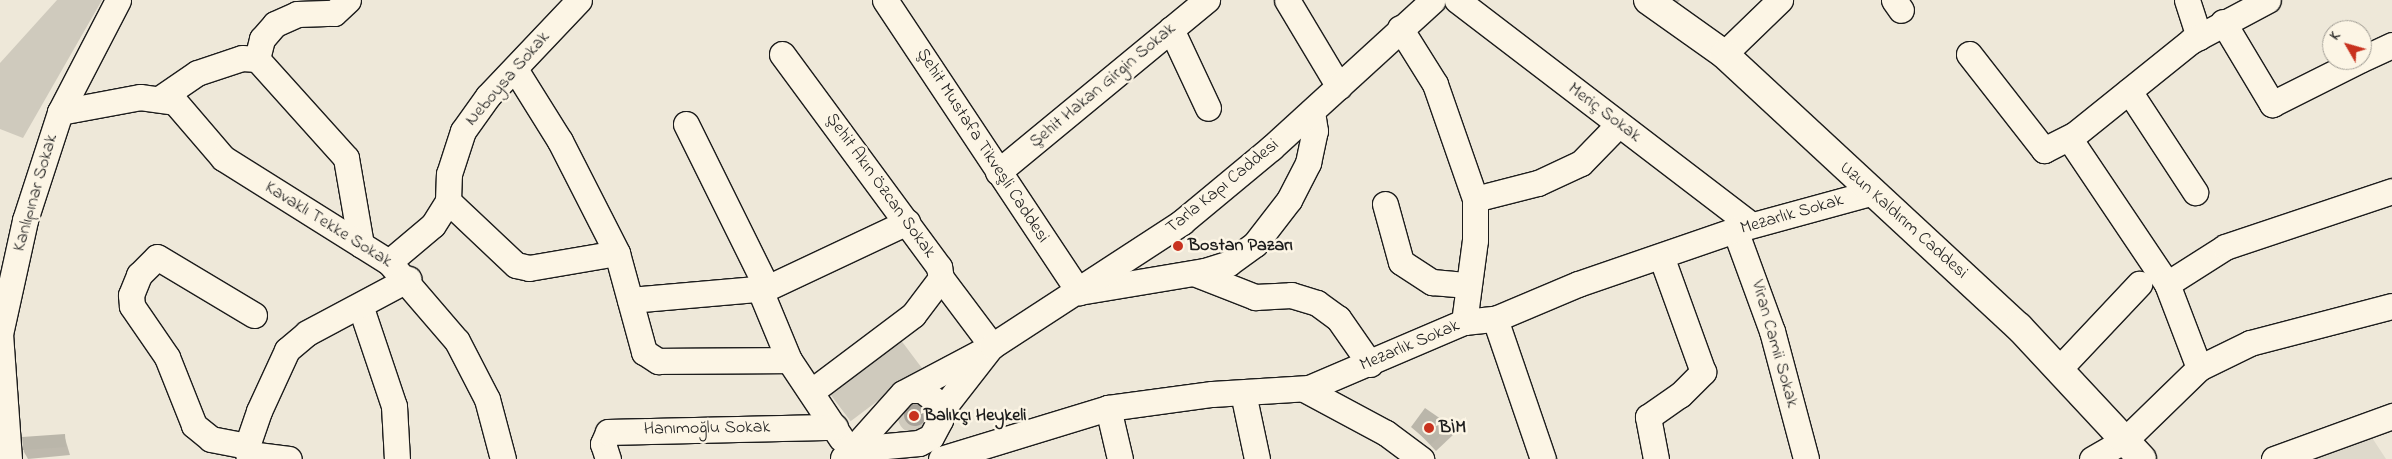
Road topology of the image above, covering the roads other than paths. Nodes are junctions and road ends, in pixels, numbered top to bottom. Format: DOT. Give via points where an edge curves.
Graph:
graph roads {
  1 [pos="118,0"];
  2 [pos="348,0"];
  3 [pos="579,0"];
  4 [pos="885,0"];
  5 [pos="1207,0"];
  6 [pos="1287,0"];
  7 [pos="1457,0"];
  8 [pos="1648,0"];
  9 [pos="2187,0"];
  10 [pos="2268,0"];
  11 [pos="1774,1"];
  12 [pos="1413,11"];
  13 [pos="2223,22"];
  14 [pos="1171,29"];
  15 [pos="2199,37"];
  16 [pos="2392,45"];
  17 [pos="782,54"];
  18 [pos="1724,54"];
  19 [pos="1969,54"];
  20 [pos="2372,55"];
  21 [pos="258,58"];
  22 [pos="515,69"];
  23 [pos="2341,70"];
  24 [pos="1339,87"];
  25 [pos="2129,91"];
  26 [pos="162,97"];
  27 [pos="1208,108"];
  28 [pos="1312,111"];
  29 [pos="60,112"];
  30 [pos="686,124"];
  31 [pos="1619,124"];
  32 [pos="2069,138"];
  33 [pos="998,172"];
  34 [pos="2392,191"];
  35 [pos="2196,192"];
  36 [pos="1870,193"];
  37 [pos="1475,199"];
  38 [pos="448,202"];
  39 [pos="1385,204"];
  40 [pos="907,222"];
  41 [pos="1743,228"];
  42 [pos="361,245"];
  43 [pos="617,253"];
  44 [pos="1661,256"];
  45 [pos="389,262"];
  46 [pos="1194,273"];
  47 [pos="941,278"];
  48 [pos="408,279"];
  49 [pos="2139,284"];
  50 [pos="2167,284"];
  51 [pos="1468,285"];
  52 [pos="763,289"];
  53 [pos="1079,292"];
  54 [pos="630,300"];
  55 [pos="2392,306"];
  56 [pos="361,308"];
  57 [pos="254,315"];
  58 [pos="1495,319"];
  59 [pos="1464,322"];
  60 [pos="992,346"];
  61 [pos="789,360"];
  62 [pos="1370,364"];
  63 [pos="2199,368"];
  64 [pos="2059,369"];
  65 [pos="1304,388"];
  66 [pos="910,390"];
  67 [pos="812,391"];
  68 [pos="1243,393"];
  69 [pos="891,405"];
  70 [pos="1108,408"];
  71 [pos="940,412"];
  72 [pos="2392,416"];
  73 [pos="834,427"];
  74 [pos="907,444"];
  75 [pos="2134,449"];
  76 [pos="248,453"];
  77 [pos="940,453"];
  78 [pos="846,456"];
  79 [pos="9,459"];
  80 [pos="288,459"];
  81 [pos="397,459"];
  82 [pos="503,459"];
  83 [pos="608,459"];
  84 [pos="1120,459"];
  85 [pos="1257,459"];
  86 [pos="1421,459"];
  87 [pos="1543,459"];
  88 [pos="1656,459"];
  89 [pos="1806,459"];
  90 [pos="2092,459"];
  91 [pos="2274,459"];
  1 -- 29 [label="street, Kanlıpınar Sokak"];
  2 -- 21 [label="street" via="334,13 297,14 275,24 262,39"];
  3 -- 22 [label="street, Neboysa Sokak"];
  4 -- 33 [label="street, Şehit Mustafa Tikveşli Caddesi"];
  5 -- 14 [label="street, Şehit Hakan Girgin Sokak"];
  6 -- 24 [label="street"];
  7 -- 31 [label="street, Meriç Sokak"];
  8 -- 18 [label="main road, Uzun Kaldırım Caddesi"];
  9 -- 15 [label="street"];
  10 -- 13 [label="street"];
  11 -- 18 [label="street"];
  12 -- 24 [label="street, Tarla Kapı Caddesi"];
  12 -- 37 [label="street"];
  13 -- 15 [label="street"];
  13 -- 23 [label="street" via="2272,104"];
  14 -- 27 [label="street"];
  14 -- 33 [label="street, Şehit Hakan Girgin Sokak"];
  15 -- 25 [label="street"];
  16 -- 20 [label="street"];
  17 -- 40 [label="street, Şehit Akın Özcan Sokak"];
  18 -- 36 [label="main road, Uzun Kaldırım Caddesi"];
  19 -- 32 [label="street" via="2044,150"];
  21 -- 26 [label="street" via="242,58 197,73"];
  21 -- 42 [label="street" via="346,158"];
  22 -- 38 [label="street, Neboysa Sokak" via="462,131 449,174"];
  22 -- 43 [label="street" via="560,141"];
  24 -- 28 [label="street, Tarla Kapı Caddesi"];
  25 -- 32 [label="street"];
  25 -- 35 [label="street"];
  26 -- 29 [label="street"];
  26 -- 42 [label="street, Kavaklı Tekke Sokak" via="175,102 223,158"];
  28 -- 46 [label="street" via="1315,131 1308,163 1274,222 1229,263"];
  28 -- 53 [label="street, Tarla Kapı Caddesi" via="1182,222"];
  29 -- 79 [label="street, Kanlıpınar Sokak" via="25,220 0,334"];
  30 -- 52 [label="street"];
  31 -- 37 [label="street" via="1581,163 1538,183"];
  31 -- 41 [label="street, Meriç Sokak"];
  32 -- 50 [label="street"];
  33 -- 53 [label="street, Şehit Mustafa Tikveşli Caddesi"];
  34 -- 50 [label="street" via="2225,247"];
  36 -- 41 [label="street, Mezarlık Sokak"];
  36 -- 64 [label="main road, Uzun Kaldırım Caddesi" via="2019,327"];
  37 -- 51 [label="street"];
  38 -- 43 [label="street" via="516,265 529,268"];
  38 -- 45 [label="street, Neboysa Sokak" via="433,226"];
  39 -- 51 [label="street" via="1401,262 1432,282"];
  40 -- 47 [label="street, Şehit Akın Özcan Sokak" via="939,267"];
  40 -- 52 [label="street"];
  41 -- 44 [label="street, Mezarlık Sokak"];
  41 -- 89 [label="street, Viran Camii Sokak"];
  42 -- 45 [label="street, Kavaklı Tekke Sokak"];
  43 -- 54 [label="street"];
  44 -- 58 [label="street, Mezarlık Sokak" via="1578,284"];
  44 -- 88 [label="street" via="1703,372 1680,395 1648,417"];
  45 -- 48 [label="street, Kavaklı Tekke Sokak"];
  46 -- 53 [label="street"];
  46 -- 62 [label="street" via="1255,297 1291,295 1318,303 1338,318"];
  47 -- 60 [label="street"];
  47 -- 67 [label="street, Şehit Akın Özcan Sokak" via="914,315"];
  48 -- 56 [label="street"];
  48 -- 82 [label="street, Kavaklı Tekke Sokak" via="457,341 487,399"];
  49 -- 64 [label="street"];
  50 -- 63 [label="street"];
  51 -- 59 [label="street"];
  52 -- 54 [label="street"];
  52 -- 61 [label="street"];
  53 -- 60 [label="street, Tarla Kapı Caddesi"];
  54 -- 61 [label="street" via="644,352 658,361"];
  55 -- 63 [label="street" via="2250,343"];
  56 -- 76 [label="street" via="307,333 287,350 274,372"];
  56 -- 81 [label="street" via="394,406"];
  57 -- 76 [label="street" via="157,257 139,275 132,294 132,306 167,357 194,425 211,439"];
  58 -- 59 [label="street, Mezarlık Sokak"];
  58 -- 87 [label="street"];
  59 -- 62 [label="street, Mezarlık Sokak"];
  60 -- 66 [label="street, Tarla Kapı Caddesi"];
  60 -- 71 [label="street, Tarla Kapı Caddesi"];
  61 -- 67 [label="street"];
  62 -- 65 [label="street, Mezarlık Sokak"];
  63 -- 75 [label="street"];
  64 -- 75 [label="main road, Uzun Kaldırım Caddesi"];
  65 -- 68 [label="street, Mezarlık Sokak"];
  65 -- 86 [label="street" via="1386,433"];
  66 -- 69 [label="street, Tarla Kapı Caddesi"];
  66 -- 71 [label="street" via="930,394"];
  67 -- 73 [label="street"];
  68 -- 70 [label="street, Mezarlık Sokak"];
  68 -- 85 [label="street"];
  69 -- 74 [label="street" via="892,427"];
  69 -- 78 [label="street, Tarla Kapı Caddesi"];
  70 -- 77 [label="street, Mezarlık Sokak"];
  70 -- 84 [label="street"];
  71 -- 77 [label="street, Tarla Kapı Caddesi"];
  72 -- 91 [label="street"];
  73 -- 78 [label="street"];
  73 -- 83 [label="street, Hanımoğlu Sokak" via="608,432 603,444"];
  74 -- 77 [label="street"];
  74 -- 78 [label="street"];
  75 -- 90 [label="street"];
  76 -- 80 [label="street"];
}
